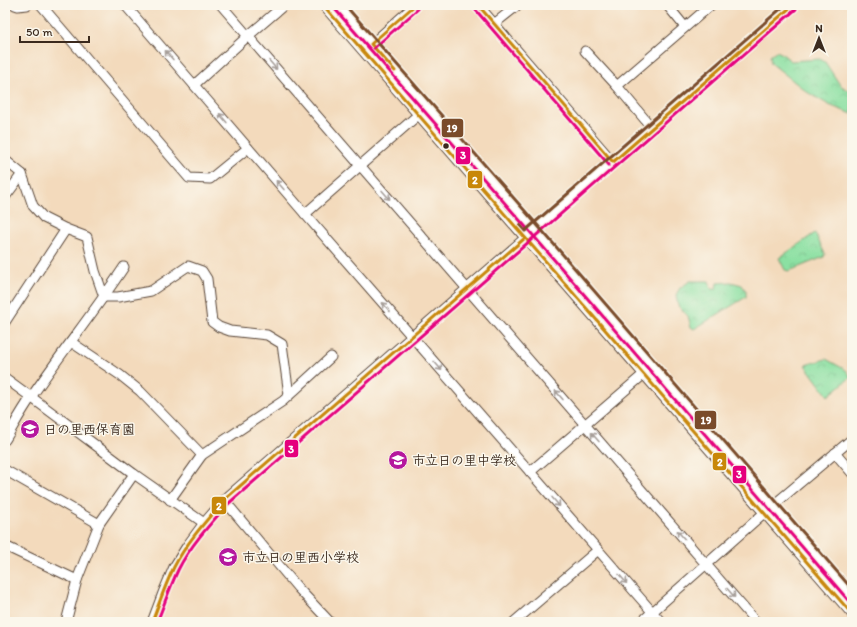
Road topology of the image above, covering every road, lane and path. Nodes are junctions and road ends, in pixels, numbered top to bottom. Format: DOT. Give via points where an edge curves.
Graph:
graph roads {
  1 [pos="16,5"];
  2 [pos="27,5"];
  3 [pos="41,5"];
  4 [pos="125,5"];
  5 [pos="221,5"];
  6 [pos="284,5"];
  7 [pos="323,5"];
  8 [pos="338,5"];
  9 [pos="415,5"];
  10 [pos="478,5"];
  11 [pos="518,5"];
  12 [pos="667,5"];
  13 [pos="711,5"];
  14 [pos="793,5"];
  15 [pos="494,24"];
  16 [pos="685,27"];
  17 [pos="248,36"];
  18 [pos="371,44"];
  19 [pos="363,51"];
  20 [pos="586,51"];
  21 [pos="194,84"];
  22 [pos="617,86"];
  23 [pos="418,115"];
  24 [pos="652,128"];
  25 [pos="248,148"];
  26 [pos="5,160"];
  27 [pos="613,162"];
  28 [pos="360,165"];
  29 [pos="22,174"];
  30 [pos="5,197"];
  31 [pos="305,214"];
  32 [pos="66,229"];
  33 [pos="535,230"];
  34 [pos="525,238"];
  35 [pos="124,267"];
  36 [pos="467,289"];
  37 [pos="104,297"];
  38 [pos="5,322"];
  39 [pos="412,336"];
  40 [pos="71,342"];
  41 [pos="331,357"];
  42 [pos="644,374"];
  43 [pos="5,378"];
  44 [pos="289,396"];
  45 [pos="31,397"];
  46 [pos="584,425"];
  47 [pos="852,439"];
  48 [pos="5,440"];
  49 [pos="835,454"];
  50 [pos="202,455"];
  51 [pos="5,470"];
  52 [pos="530,472"];
  53 [pos="852,473"];
  54 [pos="134,474"];
  55 [pos="170,500"];
  56 [pos="224,500"];
  57 [pos="773,506"];
  58 [pos="764,513"];
  59 [pos="204,523"];
  60 [pos="99,524"];
  61 [pos="5,546"];
  62 [pos="598,550"];
  63 [pos="706,565"];
  64 [pos="77,580"];
  65 [pos="852,597"];
  66 [pos="652,612"];
  67 [pos="852,614"];
  68 [pos="66,622"];
  69 [pos="152,622"];
  70 [pos="330,622"];
  71 [pos="514,622"];
  72 [pos="641,622"];
  73 [pos="661,622"];
  74 [pos="756,622"];
  1 -- 2 [label="street"];
  3 -- 25 [label="street" via="189,178 210,179"];
  21 -- 4 [label="street, one-way"];
  5 -- 17 [label="street"];
  6 -- 17 [label="street"];
  7 -- 19 [label="street"];
  8 -- 18 [label="street"];
  9 -- 18 [label="street"];
  10 -- 15 [label="street"];
  11 -- 15 [label="street"];
  12 -- 16 [label="street"];
  13 -- 16 [label="street"];
  14 -- 24 [label="street"];
  15 -- 27 [label="street"];
  16 -- 22 [label="street"];
  17 -- 21 [label="street"];
  17 -- 28 [label="street, one-way"];
  18 -- 19 [label="street"];
  18 -- 33 [label="street"];
  19 -- 23 [label="street"];
  20 -- 22 [label="street"];
  25 -- 21 [label="street, one-way"];
  22 -- 24 [label="street"];
  23 -- 28 [label="street"];
  23 -- 34 [label="street"];
  24 -- 27 [label="street"];
  31 -- 25 [label="street, one-way"];
  26 -- 29 [label="street"];
  27 -- 33 [label="street"];
  28 -- 31 [label="street"];
  28 -- 36 [label="street, one-way"];
  29 -- 30 [label="street"];
  29 -- 32 [label="street" via="33,206 44,218"];
  39 -- 31 [label="street, one-way"];
  32 -- 37 [label="street" via="87,237"];
  32 -- 38 [label="street"];
  33 -- 34 [label="street"];
  33 -- 57 [label="street"];
  34 -- 36 [label="street"];
  34 -- 42 [label="street"];
  35 -- 37 [label="street"];
  36 -- 39 [label="street"];
  46 -- 36 [label="street, one-way"];
  37 -- 40 [label="street"];
  37 -- 44 [label="street" via="151,291 188,266 202,271 207,279 212,322 230,331 267,335 282,344"];
  39 -- 52 [label="street, one-way"];
  39 -- 56 [label="street"];
  40 -- 45 [label="street"];
  40 -- 50 [label="street" via="140,391"];
  41 -- 44 [label="street"];
  42 -- 46 [label="street"];
  42 -- 58 [label="street"];
  43 -- 45 [label="street"];
  44 -- 50 [label="street"];
  45 -- 48 [label="street"];
  45 -- 54 [label="street"];
  46 -- 52 [label="street"];
  63 -- 46 [label="street, one-way"];
  47 -- 49 [label="street"];
  49 -- 53 [label="street"];
  49 -- 57 [label="street"];
  50 -- 55 [label="street"];
  51 -- 60 [label="street"];
  52 -- 62 [label="street, one-way"];
  54 -- 55 [label="street"];
  54 -- 60 [label="street"];
  55 -- 59 [label="street"];
  56 -- 59 [label="street"];
  56 -- 70 [label="street"];
  57 -- 58 [label="street"];
  57 -- 65 [label="street"];
  58 -- 63 [label="street"];
  58 -- 67 [label="street"];
  59 -- 69 [label="street" via="174,567"];
  60 -- 64 [label="street"];
  61 -- 64 [label="street"];
  62 -- 66 [label="street, one-way"];
  62 -- 71 [label="street"];
  63 -- 66 [label="street"];
  63 -- 74 [label="street, one-way"];
  64 -- 68 [label="street"];
  66 -- 72 [label="street"];
  66 -- 73 [label="street"];
}
